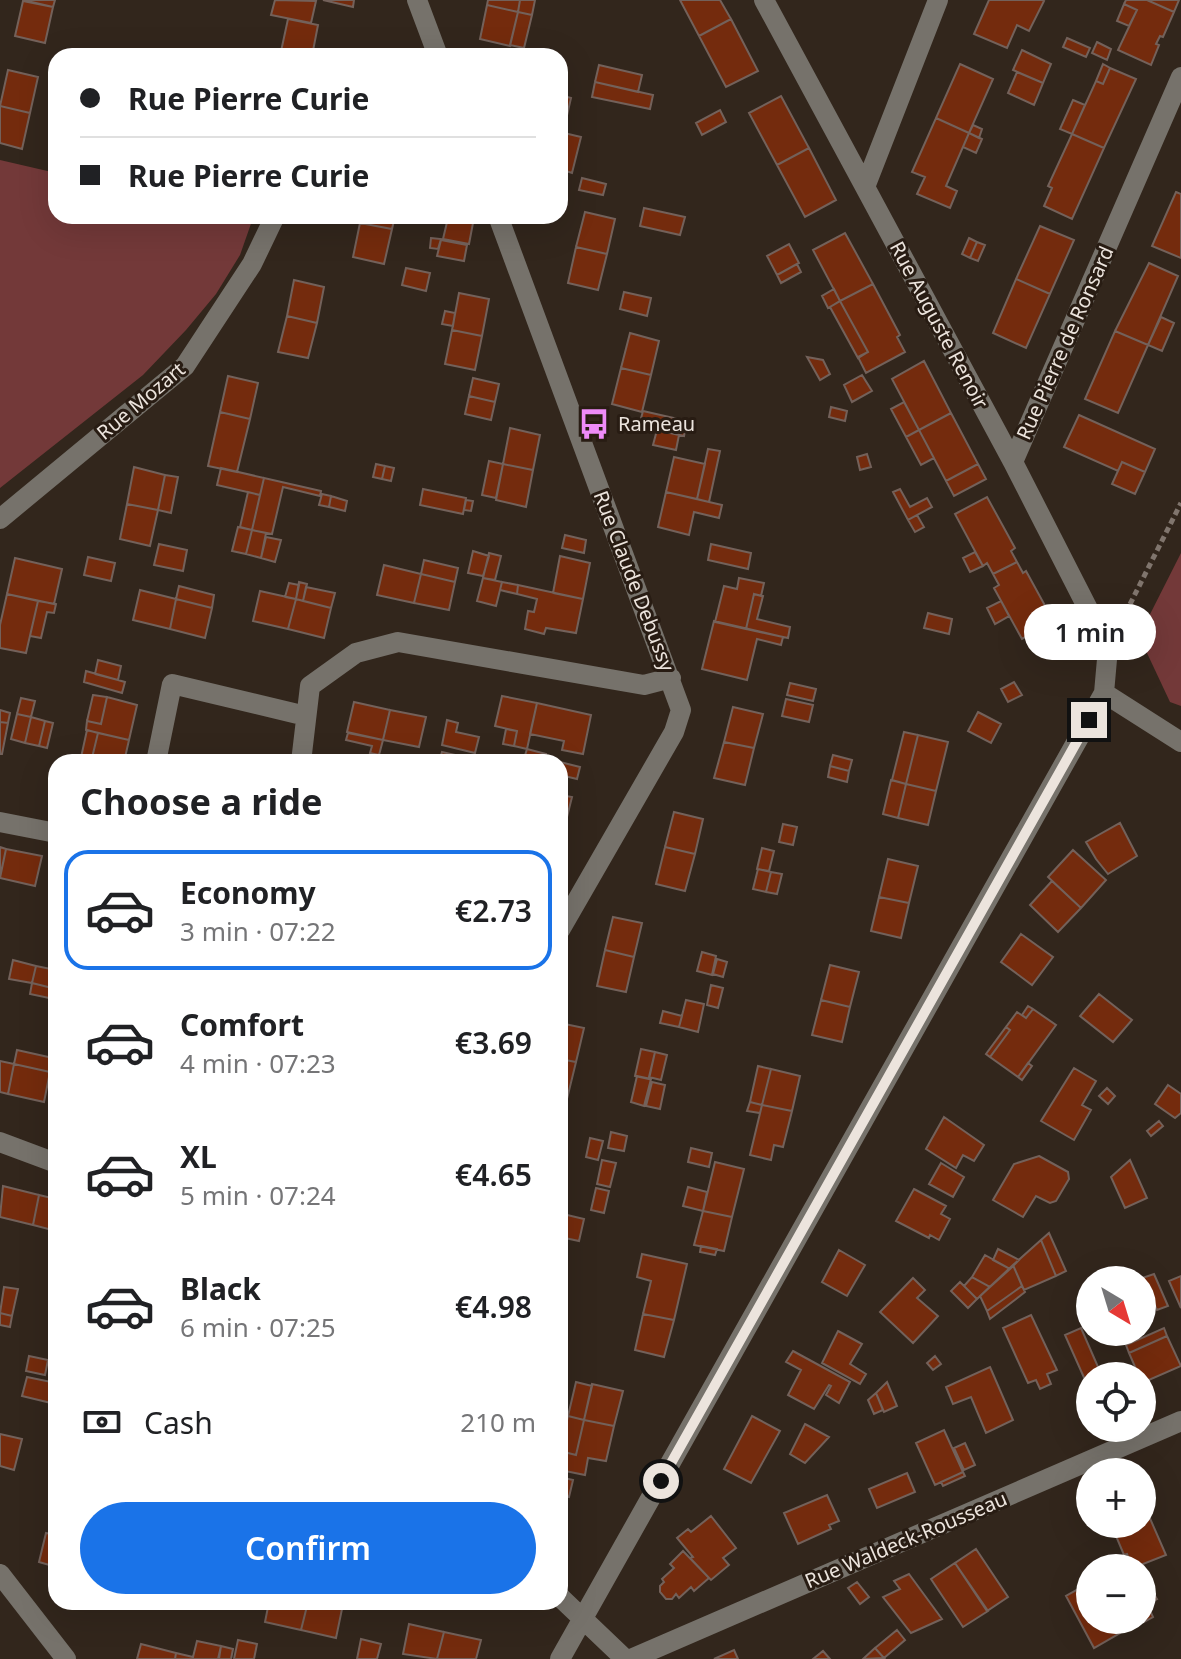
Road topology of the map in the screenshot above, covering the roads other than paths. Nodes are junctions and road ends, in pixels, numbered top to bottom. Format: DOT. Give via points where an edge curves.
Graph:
graph roads {
  1 [pos="417,0"];
  2 [pos="764,0"];
  3 [pos="938,0"];
  4 [pos="435,48"];
  5 [pos="1181,77"];
  6 [pos="865,187"];
  7 [pos="271,224"];
  8 [pos="501,224"];
  9 [pos="1013,462"];
  10 [pos="0,519"];
  11 [pos="671,678"];
  12 [pos="1104,693"];
  13 [pos="306,716"];
  14 [pos="1181,742"];
  15 [pos="158,754"];
  16 [pos="302,754"];
  17 [pos="0,822"];
  18 [pos="48,831"];
  19 [pos="568,916"];
  20 [pos="0,1142"];
  21 [pos="48,1160"];
  22 [pos="1181,1421"];
  23 [pos="0,1574"];
  24 [pos="568,1604"];
  25 [pos="584,1618"];
  26 [pos="66,1659"];
  27 [pos="560,1659"];
  28 [pos="628,1659"];
  1 -- 4 [label="street"];
  2 -- 6 [label="street, Rue Auguste Renoir"];
  3 -- 6 [label="street"];
  5 -- 9 [label="street, Rue Pierre de Ronsard"];
  6 -- 9 [label="street, Rue Auguste Renoir"];
  7 -- 10 [label="street, Rue Mozart" via="252,264 185,366"];
  8 -- 11 [label="street, Rue Claude Debussy"];
  9 -- 12 [label="street, Rue Pierre de Ronsard" via="1108,648"];
  11 -- 13 [label="street" via="644,685 398,642 356,653 310,686"];
  11 -- 19 [label="street, Rue Claude Debussy" via="681,710 674,732"];
  12 -- 14 [label="street"];
  12 -- 25 [label="street"];
  13 -- 15 [label="street" via="172,684"];
  13 -- 16 [label="street"];
  17 -- 18 [label="street"];
  20 -- 21 [label="street"];
  22 -- 28 [label="street, Rue Waldeck-Rousseau"];
  23 -- 26 [label="street"];
  24 -- 25 [label="street"];
  25 -- 27 [label="street"];
  25 -- 28 [label="street"];
}
